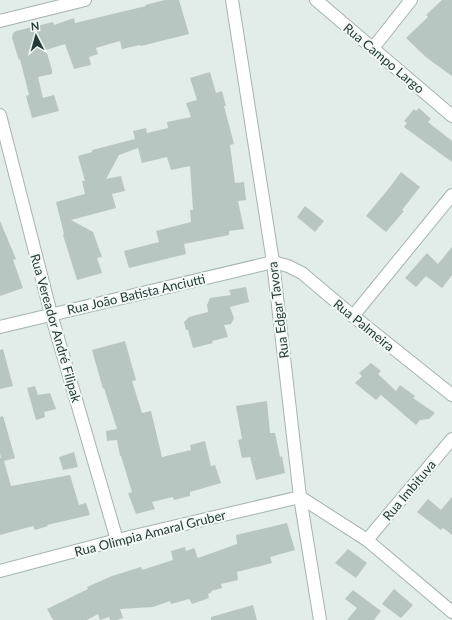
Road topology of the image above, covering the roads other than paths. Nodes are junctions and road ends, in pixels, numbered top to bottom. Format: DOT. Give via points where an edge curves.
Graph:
graph roads {
  1 [pos="85,0"];
  2 [pos="232,0"];
  3 [pos="316,0"];
  4 [pos="411,0"];
  5 [pos="0,21"];
  6 [pos="373,48"];
  7 [pos="0,115"];
  8 [pos="452,116"];
  9 [pos="3,144"];
  10 [pos="452,195"];
  11 [pos="273,262"];
  12 [pos="51,314"];
  13 [pos="353,316"];
  14 [pos="0,327"];
  15 [pos="452,395"];
  16 [pos="452,439"];
  17 [pos="300,497"];
  18 [pos="117,540"];
  19 [pos="367,540"];
  20 [pos="0,571"];
  21 [pos="452,612"];
  22 [pos="319,620"];
  1 -- 5 [label="street"];
  2 -- 11 [label="street, Rua Edgar Tavora"];
  3 -- 6 [label="street, Rua Campo Largo"];
  4 -- 6 [label="street"];
  6 -- 8 [label="street, Rua Campo Largo"];
  7 -- 9 [label="street, Rua Vereador André Filipak"];
  9 -- 12 [label="street, Rua Vereador André Filipak"];
  10 -- 13 [label="street"];
  11 -- 12 [label="street, Rua João Batista Anciutti"];
  11 -- 13 [label="street, Rua Palmeira" via="302,273"];
  11 -- 17 [label="street, Rua Edgar Tavora"];
  12 -- 14 [label="street, Rua João Batista Anciutti"];
  12 -- 18 [label="street, Rua Vereador André Filipak"];
  13 -- 15 [label="street, Rua Palmeira"];
  16 -- 19 [label="street, Rua Imbituva"];
  17 -- 18 [label="street, Rua Olimpia Amaral Gruber"];
  17 -- 19 [label="street"];
  17 -- 22 [label="street, Rua Edgar Tavora"];
  18 -- 20 [label="street, Rua Olimpia Amaral Gruber"];
  19 -- 21 [label="street"];
}
